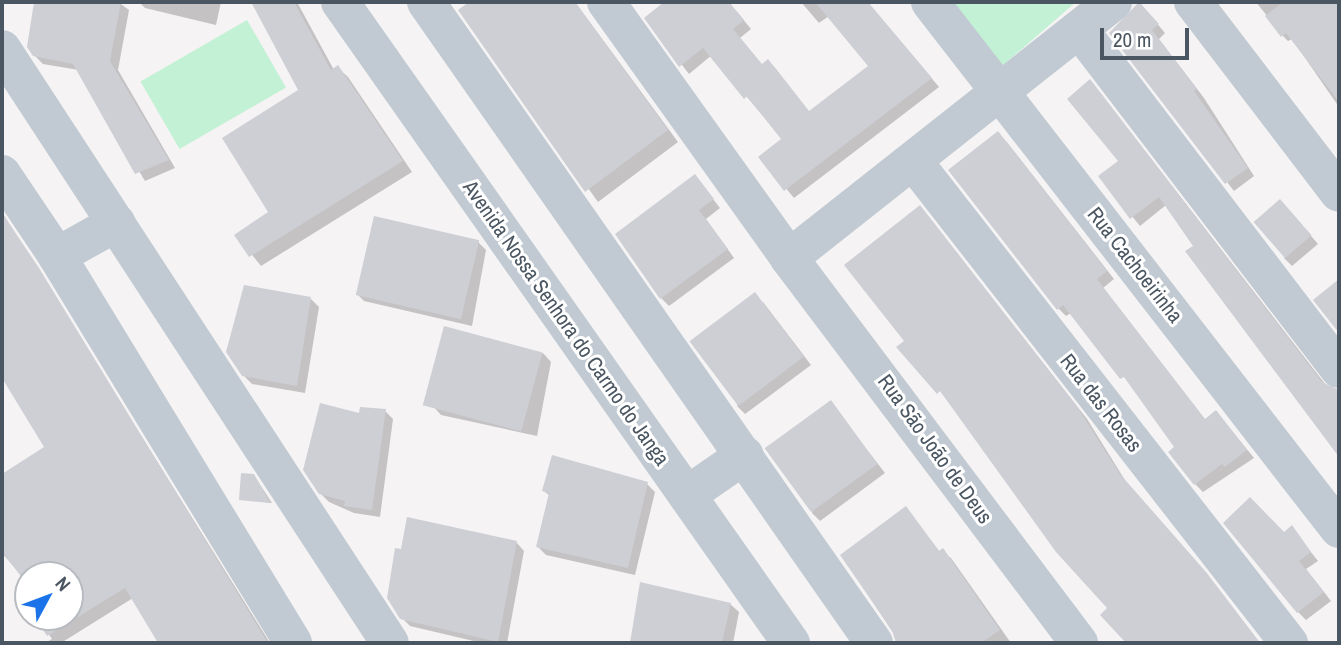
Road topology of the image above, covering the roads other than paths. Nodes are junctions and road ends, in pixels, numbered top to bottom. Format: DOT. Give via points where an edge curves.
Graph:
graph roads {
  1 [pos="340,2"];
  2 [pos="426,2"];
  3 [pos="606,2"];
  4 [pos="929,2"];
  5 [pos="1113,2"];
  6 [pos="1193,2"];
  7 [pos="1079,29"];
  8 [pos="2,49"];
  9 [pos="1000,91"];
  10 [pos="914,162"];
  11 [pos="2,174"];
  12 [pos="1339,193"];
  13 [pos="116,223"];
  14 [pos="57,256"];
  15 [pos="789,257"];
  16 [pos="1339,369"];
  17 [pos="745,455"];
  18 [pos="687,495"];
  19 [pos="1339,529"];
  20 [pos="293,643"];
  21 [pos="390,643"];
  22 [pos="791,643"];
  23 [pos="874,643"];
  24 [pos="1079,643"];
  25 [pos="1289,643"];
  1 -- 18 [label="street, Avenida Nossa Senhora do Carmo do Janga"];
  2 -- 17 [label="street"];
  3 -- 15 [label="street, Rua São João de Deus"];
  4 -- 9 [label="street, Rua Cachoeirinha"];
  5 -- 7 [label="street"];
  6 -- 12 [label="street"];
  7 -- 9 [label="street"];
  7 -- 16 [label="street"];
  8 -- 13 [label="street"];
  9 -- 10 [label="street"];
  9 -- 19 [label="street, Rua Cachoeirinha"];
  10 -- 15 [label="street"];
  10 -- 25 [label="street, Rua das Rosas"];
  11 -- 14 [label="street"];
  13 -- 14 [label="street"];
  13 -- 21 [label="street"];
  14 -- 20 [label="street"];
  15 -- 24 [label="street, Rua São João de Deus"];
  17 -- 18 [label="street"];
  17 -- 23 [label="street"];
  18 -- 22 [label="street, Avenida Nossa Senhora do Carmo do Janga"];
}
